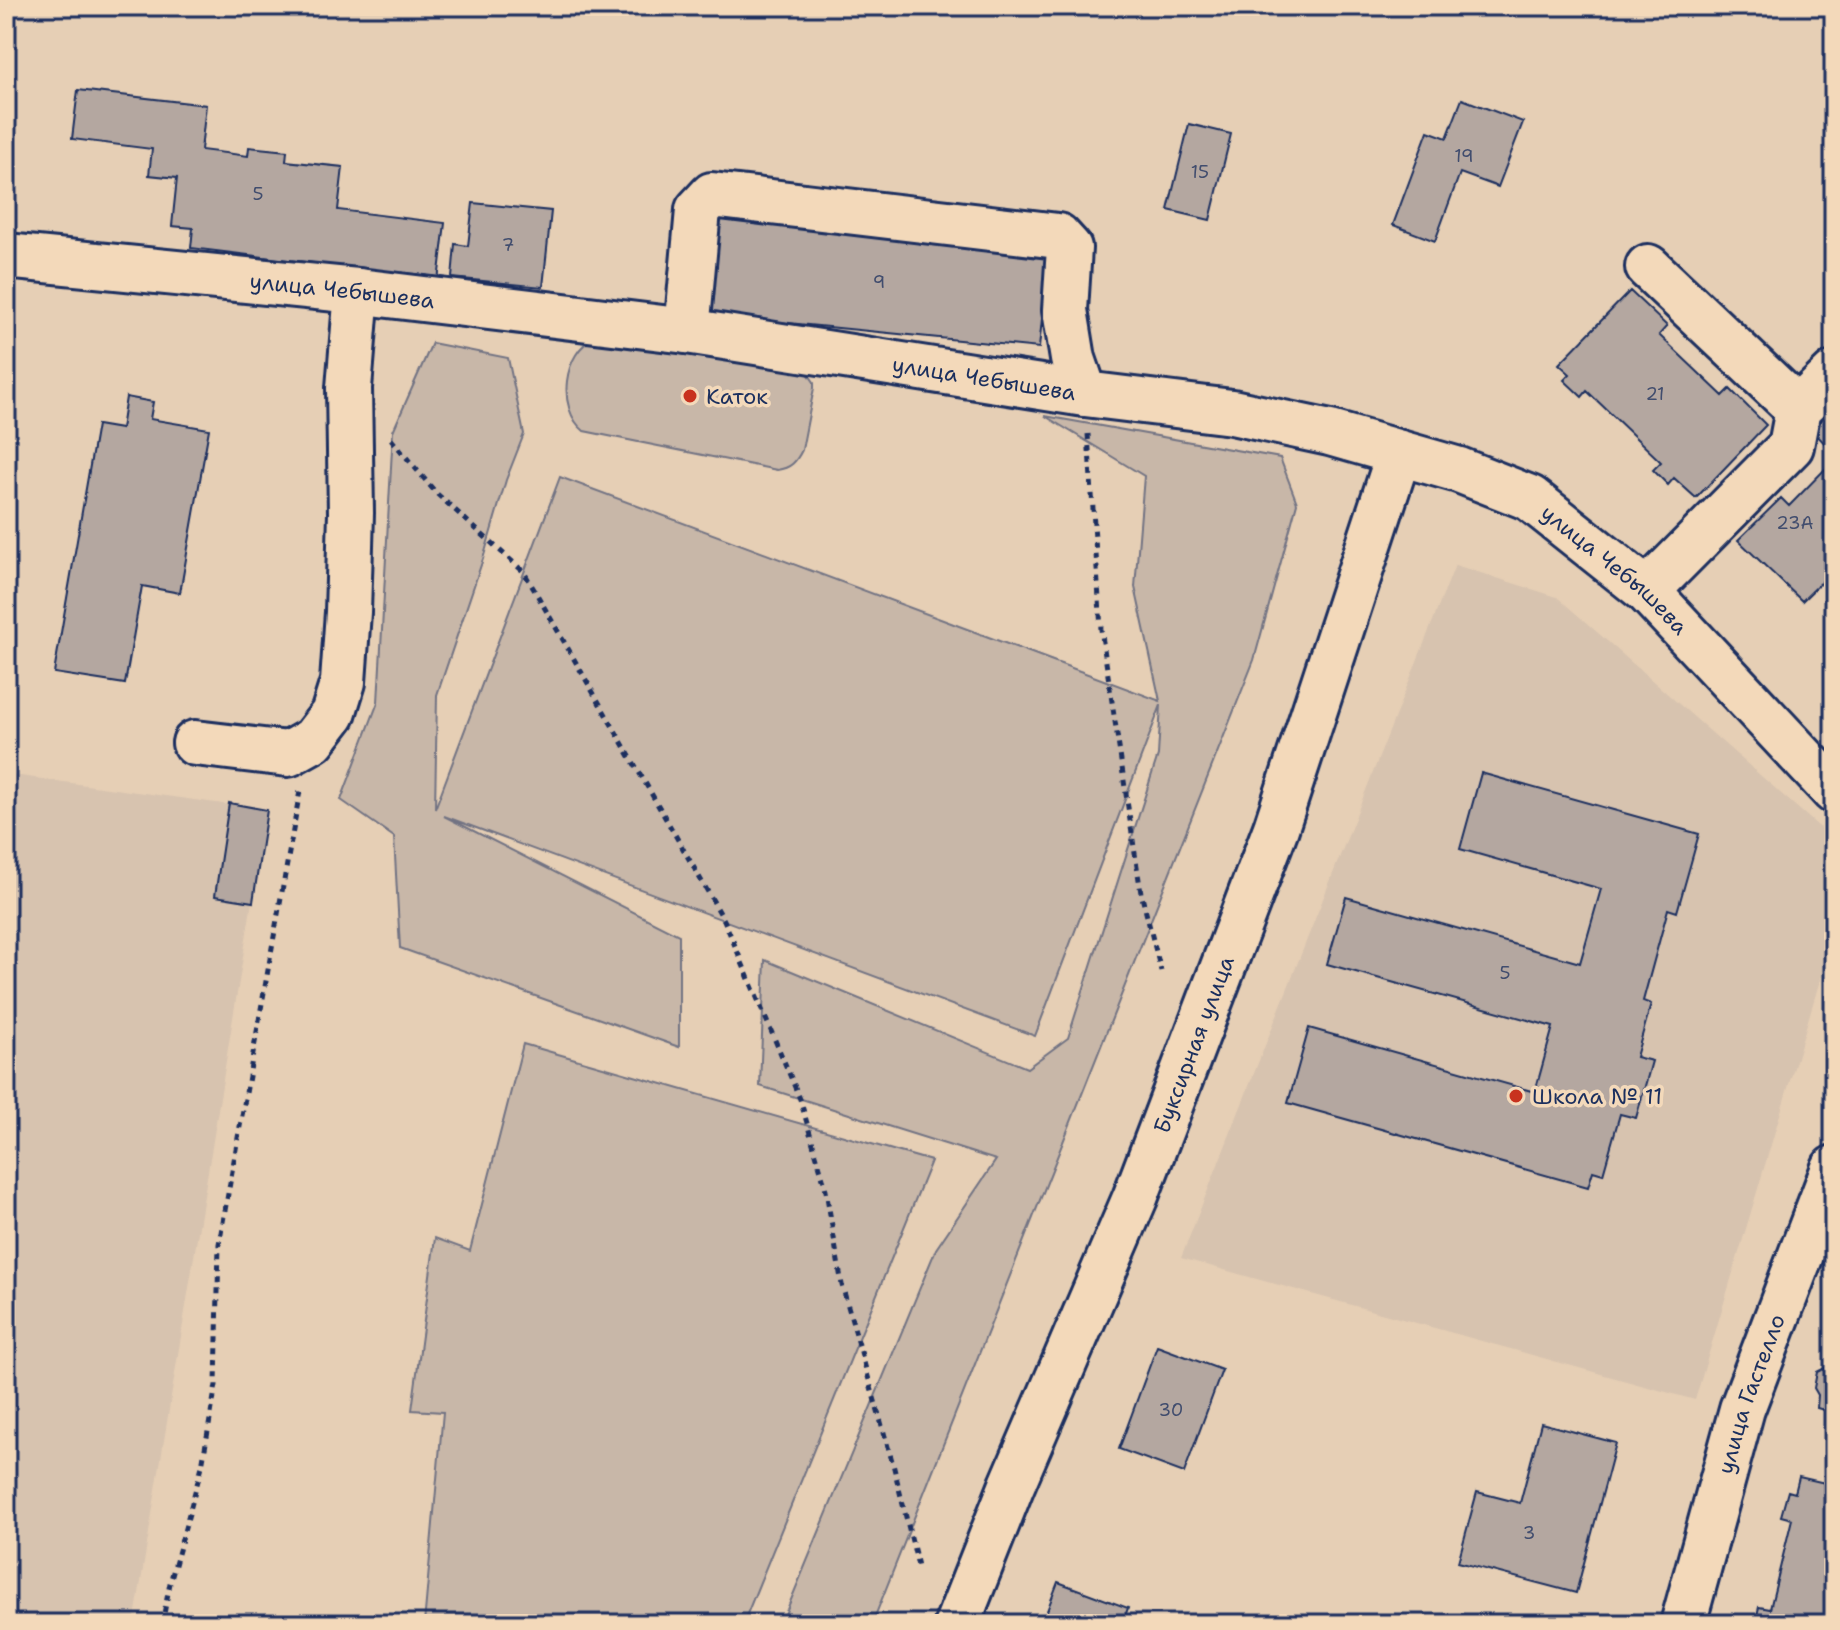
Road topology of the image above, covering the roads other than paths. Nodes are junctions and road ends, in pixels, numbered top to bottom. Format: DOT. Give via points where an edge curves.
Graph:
graph roads {
  1 [pos="6,256"];
  2 [pos="1648,267"];
  3 [pos="357,291"];
  4 [pos="687,331"];
  5 [pos="1834,374"];
  6 [pos="1085,394"];
  7 [pos="1798,409"];
  8 [pos="1399,453"];
  9 [pos="1647,591"];
  10 [pos="195,743"];
  11 [pos="1834,791"];
  12 [pos="1834,1168"];
  13 [pos="957,1624"];
  14 [pos="1683,1624"];
  1 -- 3 [label="street, улица Чебышева"];
  2 -- 7 [label="street"];
  3 -- 4 [label="street, улица Чебышева"];
  3 -- 10 [label="street" via="349,388 351,513 343,682 333,714 313,740 288,754"];
  4 -- 6 [label="street, улица Чебышева"];
  4 -- 6 [label="street" via="698,210 712,195 1058,236 1069,248 1065,310"];
  5 -- 7 [label="street"];
  6 -- 8 [label="street, улица Чебышева" via="1232,412"];
  7 -- 9 [label="street" via="1791,446"];
  8 -- 9 [label="street, улица Чебышева" via="1530,498"];
  8 -- 13 [label="street, Буксирная улица" via="1276,828 1135,1198"];
  9 -- 11 [label="street, улица Чебышева"];
  12 -- 14 [label="street, улица Гастелло" via="1742,1409"];
}
